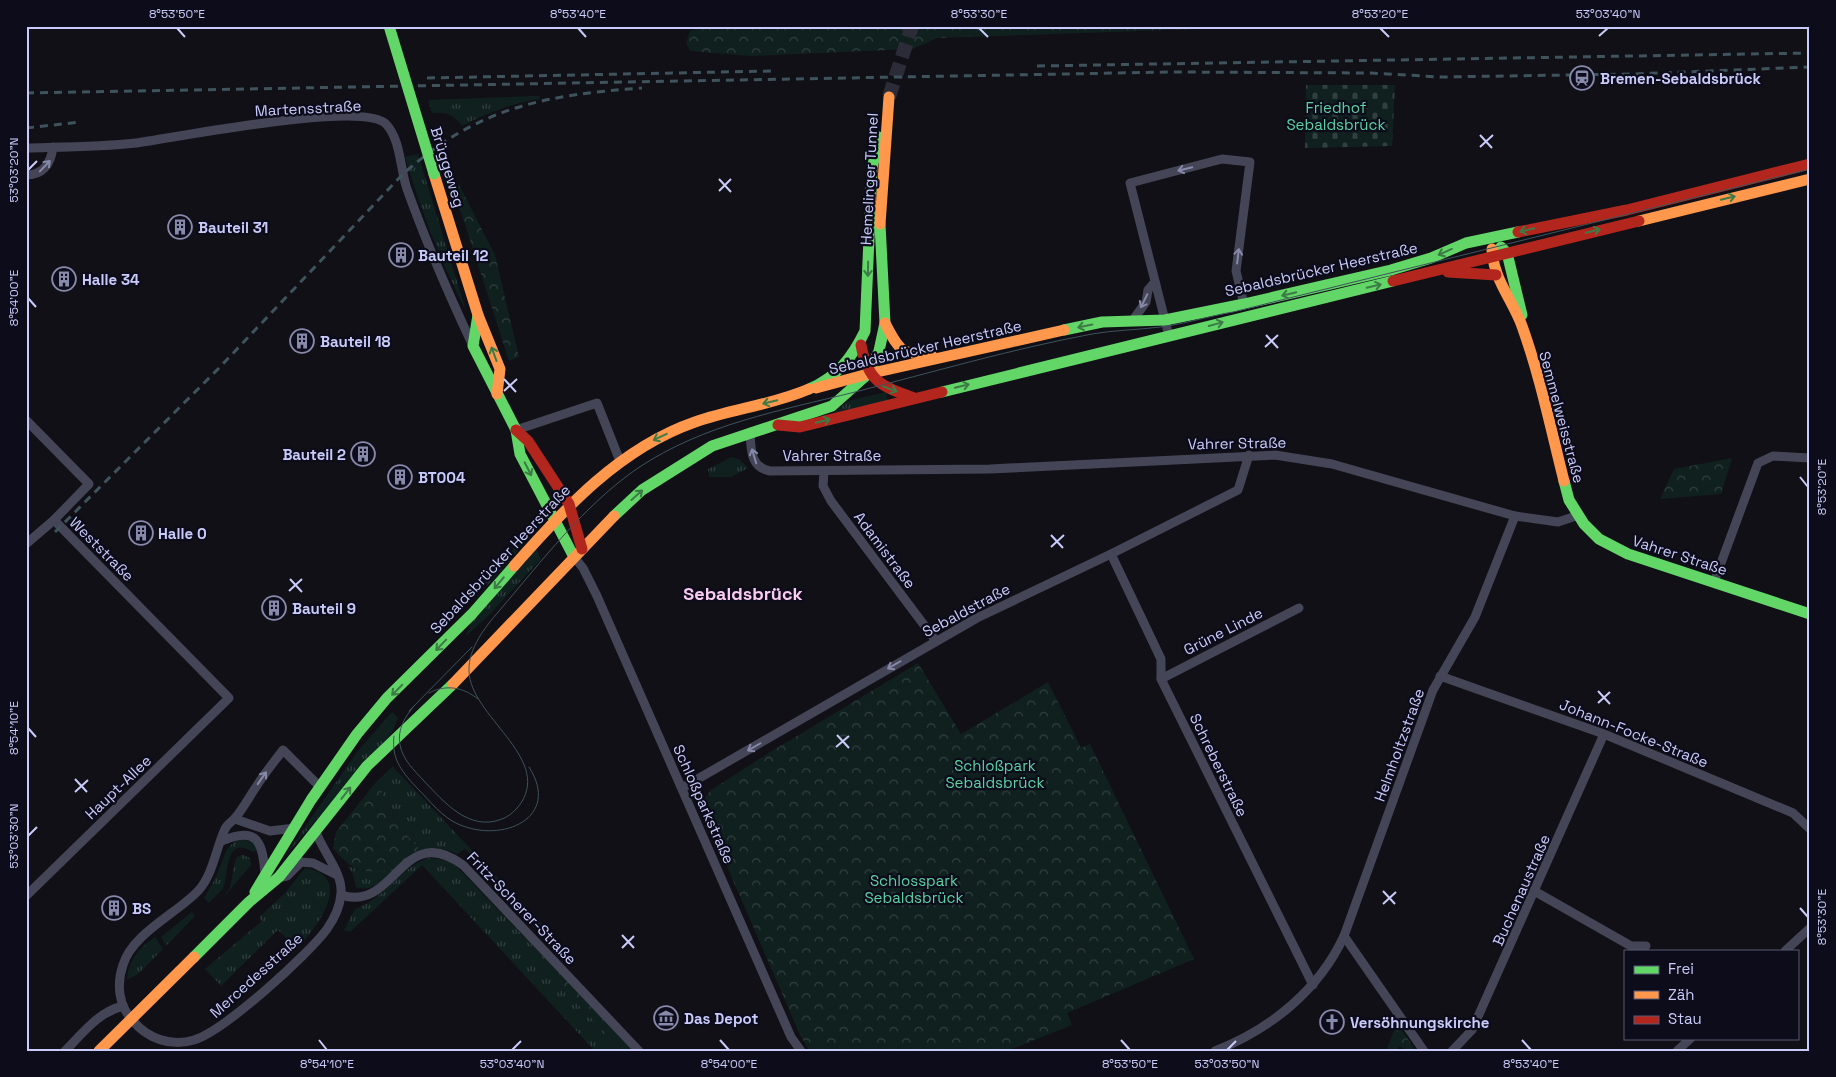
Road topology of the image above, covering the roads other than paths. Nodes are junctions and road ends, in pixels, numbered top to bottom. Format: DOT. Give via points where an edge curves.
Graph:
graph roads {
  1 [pos="389,26"];
  2 [pos="53,147"];
  3 [pos="26,148"];
  4 [pos="1810,164"];
  5 [pos="26,175"];
  6 [pos="1810,179"];
  7 [pos="1492,238"];
  8 [pos="1507,253"];
  9 [pos="1491,257"];
  10 [pos="1444,270"];
  11 [pos="1496,275"];
  12 [pos="1155,282"];
  13 [pos="1244,304"];
  14 [pos="478,315"];
  15 [pos="1133,320"];
  16 [pos="1165,320"];
  17 [pos="885,324"];
  18 [pos="1521,324"];
  19 [pos="1169,336"];
  20 [pos="861,345"];
  21 [pos="473,346"];
  22 [pos="987,346"];
  23 [pos="868,374"];
  24 [pos="816,388"];
  25 [pos="497,394"];
  26 [pos="914,398"];
  27 [pos="26,420"];
  28 [pos="776,425"];
  29 [pos="516,430"];
  30 [pos="750,432"];
  31 [pos="1249,455"];
  32 [pos="1810,458"];
  33 [pos="620,461"];
  34 [pos="824,471"];
  35 [pos="569,504"];
  36 [pos="1579,515"];
  37 [pos="1514,516"];
  38 [pos="54,520"];
  39 [pos="554,520"];
  40 [pos="26,544"];
  41 [pos="578,553"];
  42 [pos="1111,554"];
  43 [pos="1714,582"];
  44 [pos="1299,608"];
  45 [pos="1810,614"];
  46 [pos="936,641"];
  47 [pos="1440,676"];
  48 [pos="1161,679"];
  49 [pos="229,698"];
  50 [pos="1604,734"];
  51 [pos="320,787"];
  52 [pos="682,788"];
  53 [pos="235,818"];
  54 [pos="295,828"];
  55 [pos="1810,829"];
  56 [pos="316,832"];
  57 [pos="222,841"];
  58 [pos="265,874"];
  59 [pos="338,875"];
  60 [pos="279,877"];
  61 [pos="1536,892"];
  62 [pos="341,895"];
  63 [pos="26,896"];
  64 [pos="249,902"];
  65 [pos="1810,928"];
  66 [pos="1344,936"];
  67 [pos="1646,946"];
  68 [pos="1786,950"];
  69 [pos="1312,985"];
  70 [pos="122,1006"];
  71 [pos="1689,1040"];
  72 [pos="65,1051"];
  73 [pos="99,1051"];
  74 [pos="639,1051"];
  75 [pos="801,1051"];
  76 [pos="1216,1051"];
  77 [pos="1424,1051"];
  78 [pos="1452,1051"];
  79 [pos="1677,1051"];
  1 -- 14 [label="main road, Brüggeweg, bridge"];
  2 -- 3 [label="street, Martensstraße"];
  5 -- 2 [label="street, one-way" via="35,174 48,165"];
  2 -- 21 [label="street, Martensstraße" via="138,142 284,120 375,118 385,123 394,140 407,190"];
  4 -- 7 [label="main road, Sebaldsbrücker Heerstraße, one-way" via="1627,210"];
  8 -- 6 [label="main road, Sebaldsbrücker Heerstraße, one-way"];
  7 -- 8 [label="main road"];
  7 -- 9 [label="main road, Semmelweisstraße"];
  7 -- 13 [label="main road, Sebaldsbrücker Heerstraße, one-way" via="1466,243 1391,270"];
  8 -- 9 [label="main road, Sebaldsbrücker Heerstraße"];
  8 -- 18 [label="main road, Semmelweisstraße" via="1522,314"];
  9 -- 10 [label="main road, Sebaldsbrücker Heerstraße"];
  9 -- 11 [label="main road, Semmelweisstraße"];
  10 -- 11 [label="main road" via="1454,274 1484,272"];
  19 -- 10 [label="main road, Sebaldsbrücker Heerstraße, one-way"];
  11 -- 18 [label="main road, Semmelweisstraße"];
  13 -- 12 [label="street, one-way" via="1236,271 1250,162 1222,159 1130,182"];
  12 -- 15 [label="street, one-way"];
  12 -- 16 [label="street"];
  13 -- 16 [label="main road, Sebaldsbrücker Heerstraße"];
  14 -- 21 [label="main road, Brüggeweg"];
  25 -- 14 [label="main road, Brüggeweg, one-way" via="500,369"];
  15 -- 16 [label="main road, Sebaldsbrücker Heerstraße"];
  15 -- 22 [label="main road, Sebaldsbrücker Heerstraße, one-way" via="1102,322"];
  16 -- 19 [label="street"];
  17 -- 20 [label="main road, Hemelinger Tunnel, one-way" via="879,232 889,97 872,168 867,308"];
  17 -- 22 [label="main road" via="897,345 911,356 970,342"];
  17 -- 23 [label="main road, Hemelinger Tunnel" via="879,351"];
  18 -- 36 [label="main road, Semmelweisstraße" via="1569,500"];
  26 -- 19 [label="main road, Sebaldsbrücker Heerstraße, one-way"];
  20 -- 23 [label="main road"];
  20 -- 24 [label="main road" via="842,368"];
  21 -- 25 [label="main road"];
  22 -- 23 [label="main road, Sebaldsbrücker Heerstraße"];
  23 -- 24 [label="main road, Sebaldsbrücker Heerstraße"];
  23 -- 26 [label="main road, one-way" via="881,386"];
  23 -- 28 [label="main road, Hemelinger Tunnel" via="832,406"];
  24 -- 33 [label="main road, Sebaldsbrücker Heerstraße, one-way" via="704,419 657,438"];
  25 -- 29 [label="main road"];
  28 -- 26 [label="main road, Sebaldsbrücker Heerstraße, one-way" via="800,427"];
  27 -- 38 [label="street, Weststraße" via="89,484"];
  28 -- 30 [label="main road, Sebaldsbrücker Heerstraße"];
  29 -- 33 [label="street" via="597,403"];
  29 -- 35 [label="main road" via="528,441"];
  29 -- 39 [label="main road, one-way" via="520,454"];
  34 -- 30 [label="street, Vahrer Straße, one-way" via="762,469 753,458"];
  41 -- 30 [label="main road, Sebaldsbrücker Heerstraße, one-way" via="642,490 712,446"];
  31 -- 34 [label="street, Vahrer Straße" via="990,469"];
  31 -- 37 [label="street, Vahrer Straße" via="1284,456 1332,464"];
  31 -- 42 [label="street, Sebaldstraße" via="1238,490"];
  32 -- 43 [label="street" via="1773,456 1758,463"];
  33 -- 35 [label="main road, Sebaldsbrücker Heerstraße"];
  34 -- 46 [label="street, Adamistraße" via="823,486 831,501"];
  35 -- 39 [label="main road, Sebaldsbrücker Heerstraße"];
  35 -- 41 [label="main road"];
  36 -- 37 [label="street, Vahrer Straße" via="1558,522"];
  36 -- 43 [label="main road, Vahrer Straße" via="1599,538 1628,554"];
  37 -- 47 [label="street, Helmholtzstraße" via="1475,617"];
  38 -- 40 [label="street"];
  38 -- 49 [label="street, Weststraße"];
  39 -- 41 [label="main road"];
  39 -- 51 [label="main road, Sebaldsbrücker Heerstraße, one-way" via="484,601 376,711"];
  41 -- 52 [label="street, Schloßparkstraße"];
  56 -- 41 [label="main road, Sebaldsbrücker Heerstraße, one-way" via="367,766 484,653"];
  42 -- 46 [label="street, Sebaldstraße"];
  42 -- 48 [label="street, Schreberstraße" via="1160,659"];
  43 -- 45 [label="main road, Vahrer Straße"];
  44 -- 48 [label="street, Grüne Linde"];
  46 -- 52 [label="street, Sebaldstraße, one-way"];
  47 -- 50 [label="street, Johann-Focke-Straße"];
  47 -- 66 [label="street, Helmholtzstraße"];
  48 -- 69 [label="street, Schreberstraße"];
  49 -- 63 [label="street, Haupt-Allee"];
  50 -- 55 [label="street, Johann-Focke-Straße" via="1793,813"];
  50 -- 61 [label="street, Buchenaustraße"];
  53 -- 51 [label="street, one-way" via="283,750"];
  51 -- 54 [label="main road, Sebaldsbrücker Heerstraße"];
  52 -- 75 [label="street, Schloßparkstraße" via="791,1037"];
  53 -- 54 [label="street" via="270,831"];
  53 -- 57 [label="street" via="224,830"];
  54 -- 58 [label="main road, Sebaldsbrücker Heerstraße"];
  56 -- 59 [label="street, Mercedesstraße" via="321,848"];
  56 -- 60 [label="main road, Sebaldsbrücker Heerstraße"];
  57 -- 58 [label="street" via="247,834 257,838 262,846"];
  57 -- 70 [label="street" via="199,890 142,938 123,962 119,986"];
  58 -- 64 [label="main road, Sebaldsbrücker Heerstraße"];
  59 -- 60 [label="street" via="314,863 302,862 287,876"];
  59 -- 62 [label="street, Mercedesstraße"];
  60 -- 64 [label="main road, Sebaldsbrücker Heerstraße"];
  61 -- 67 [label="street" via="1631,946"];
  61 -- 78 [label="street, Buchenaustraße" via="1472,1030"];
  62 -- 70 [label="street, Mercedesstraße" via="327,929 216,1030 194,1040 168,1042 152,1037 137,1026"];
  62 -- 74 [label="street, Fritz-Scherer-Straße" via="353,899 376,892 414,857 430,852 448,854 463,865"];
  64 -- 73 [label="main road, Sebaldsbrücker Heerstraße, bridge"];
  65 -- 68 [label="street"];
  66 -- 69 [label="street, Helmholtzstraße" via="1333,960"];
  66 -- 77 [label="street"];
  69 -- 76 [label="street, Helmholtzstraße" via="1280,1016 1253,1034"];
  70 -- 72 [label="street" via="110,1009 98,1018"];
  71 -- 79 [label="street"];
}
